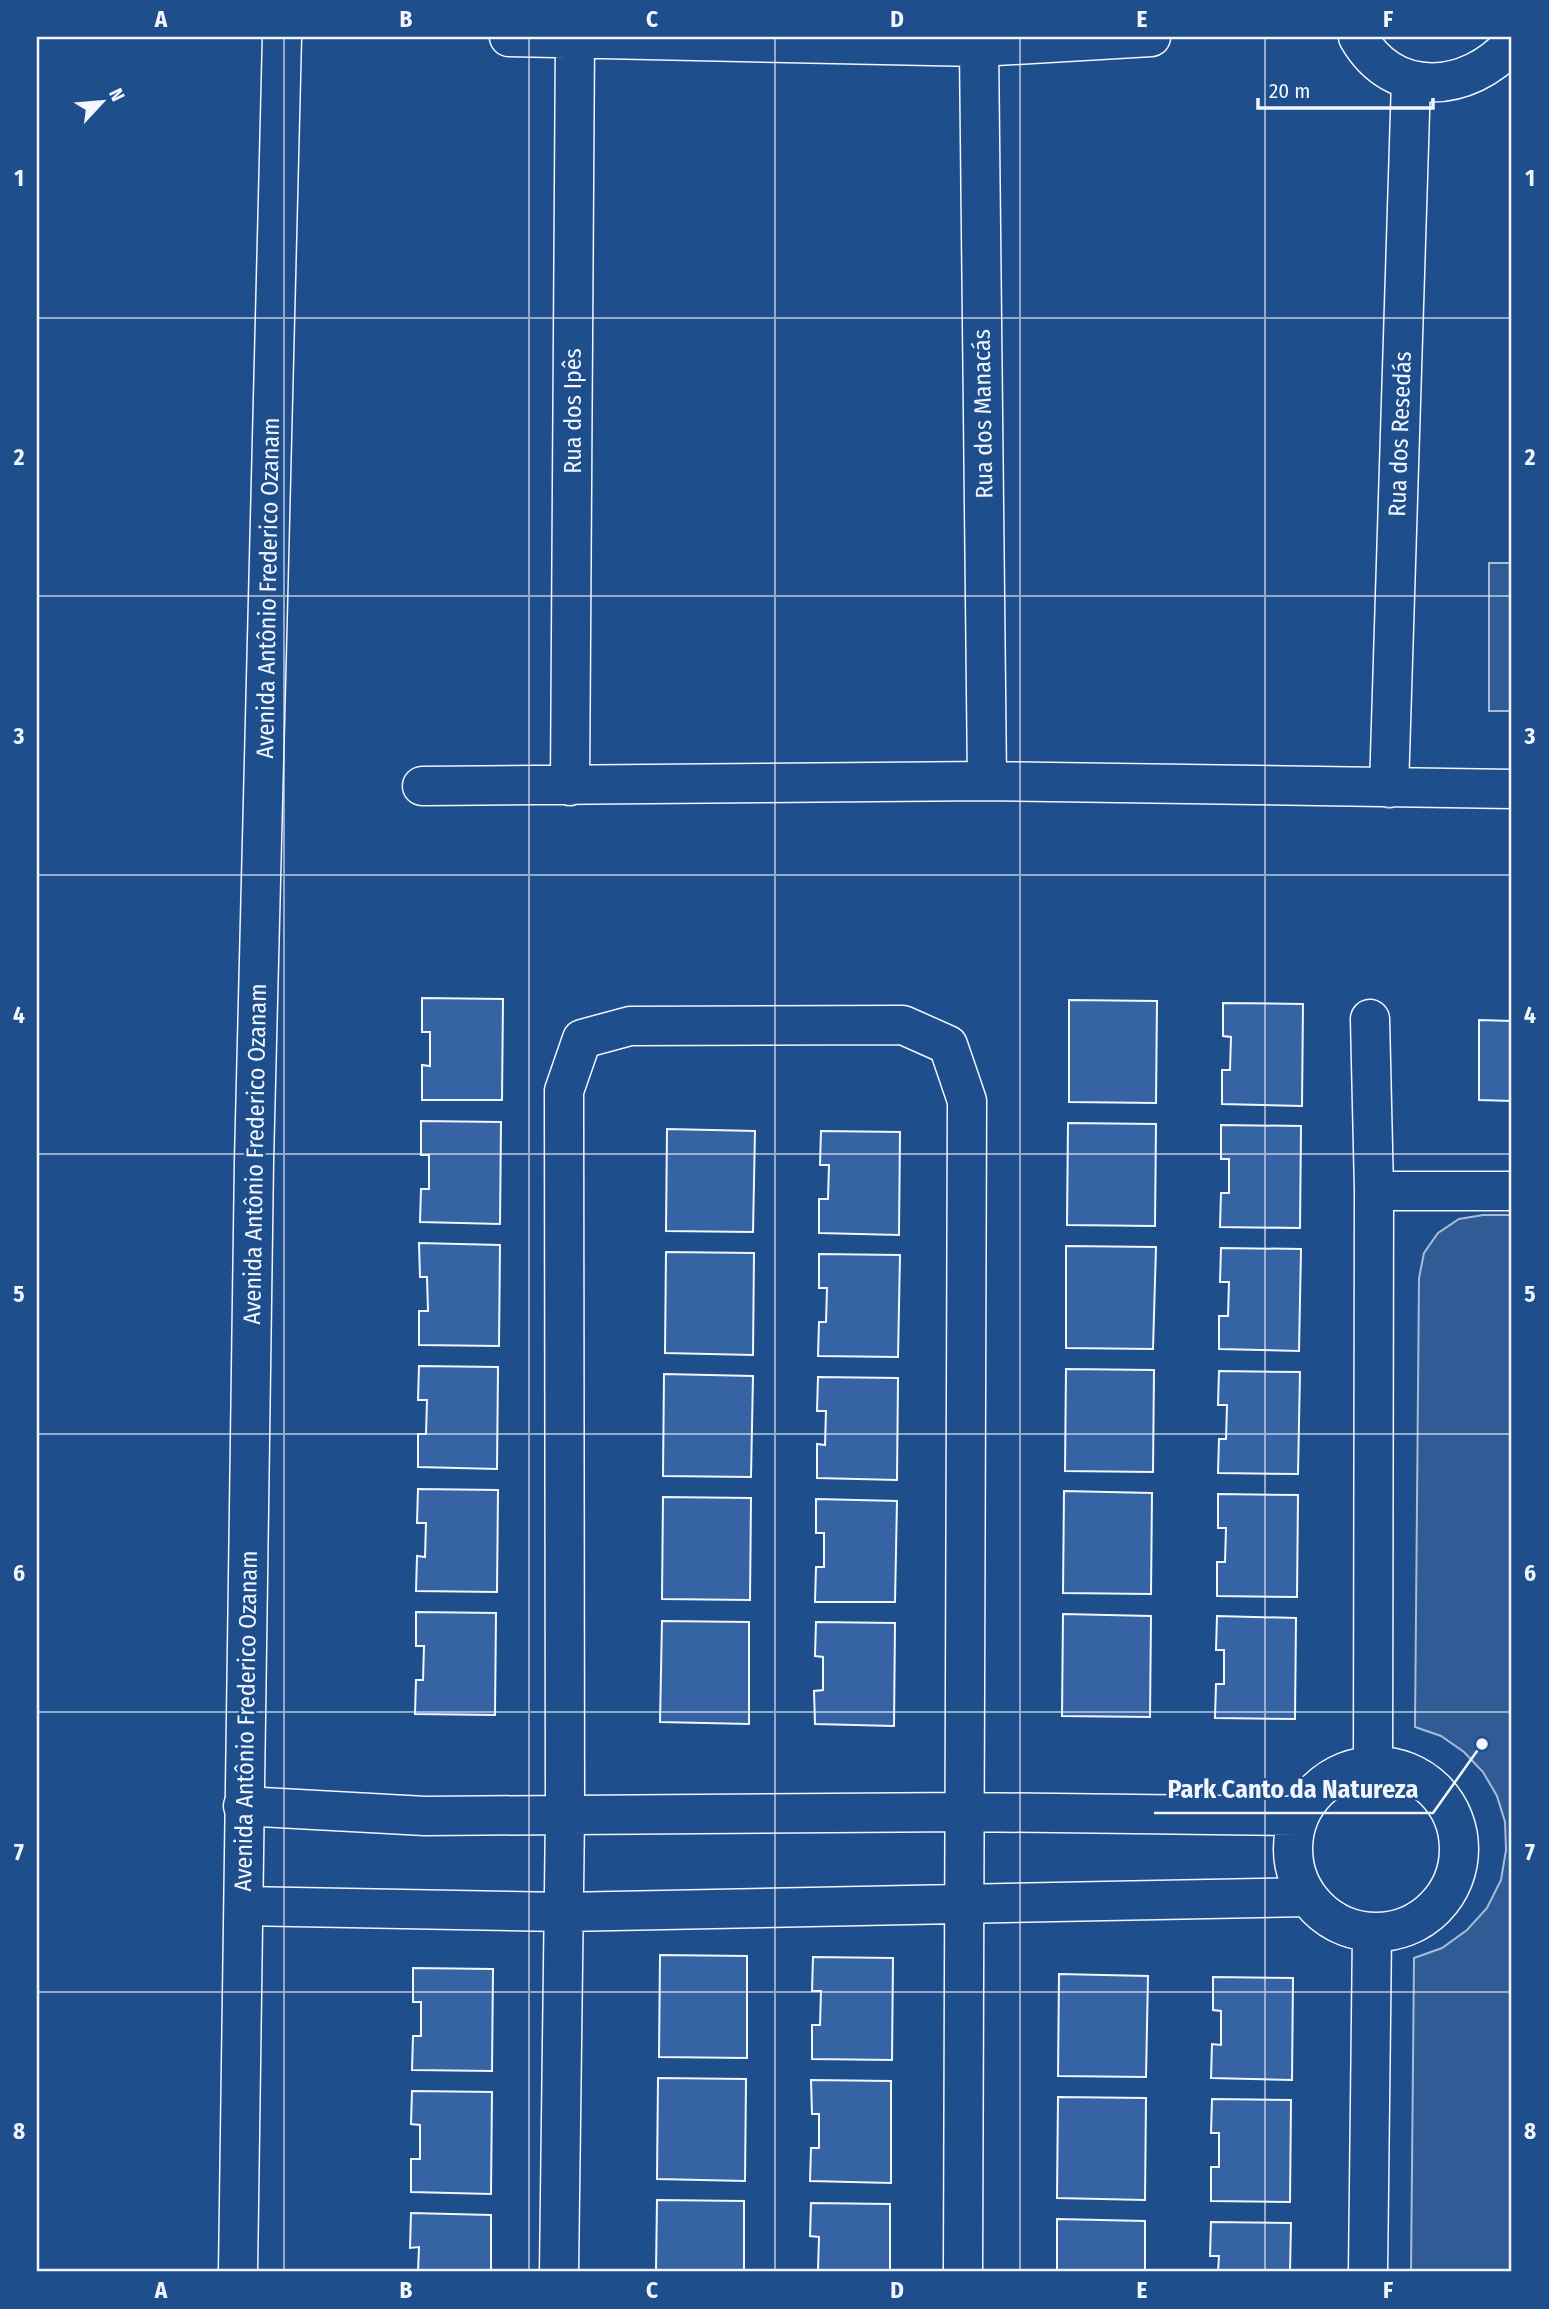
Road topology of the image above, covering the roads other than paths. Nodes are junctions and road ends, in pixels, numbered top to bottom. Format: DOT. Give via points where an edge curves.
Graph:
graph roads {
  1 [pos="282,37"];
  2 [pos="509,37"];
  3 [pos="575,37"];
  4 [pos="1151,37"];
  5 [pos="1358,37"];
  6 [pos="980,40"];
  7 [pos="1512,44"];
  8 [pos="1411,80"];
  9 [pos="987,781"];
  10 [pos="422,786"];
  11 [pos="570,786"];
  12 [pos="1388,788"];
  13 [pos="1512,789"];
  14 [pos="1370,1019"];
  15 [pos="1374,1191"];
  16 [pos="1512,1191"];
  17 [pos="1373,1765"];
  18 [pos="243,1806"];
  19 [pos="965,1812"];
  20 [pos="565,1814"];
  21 [pos="1299,1816"];
  22 [pos="1307,1897"];
  23 [pos="966,1905"];
  24 [pos="244,1906"];
  25 [pos="563,1912"];
  26 [pos="1372,1933"];
  27 [pos="238,2272"];
  28 [pos="559,2272"];
  29 [pos="963,2272"];
  30 [pos="1368,2272"];
  1 -- 18 [label="street, Avenida Antônio Frederico Ozanam"];
  2 -- 3 [label="street"];
  3 -- 6 [label="street"];
  3 -- 11 [label="street, Rua dos Ipês"];
  4 -- 6 [label="street"];
  5 -- 8 [label="street" via="1364,49 1385,67"];
  6 -- 9 [label="street, Rua dos Manacás"];
  7 -- 8 [label="street" via="1495,63 1469,77 1441,83"];
  8 -- 12 [label="street, Rua dos Resedás"];
  9 -- 11 [label="street"];
  9 -- 12 [label="street"];
  10 -- 11 [label="street"];
  12 -- 13 [label="street"];
  14 -- 15 [label="street"];
  15 -- 16 [label="street"];
  15 -- 17 [label="street"];
  17 -- 21 [label="street" via="1342,1772 1317,1790"];
  17 -- 26 [label="street" via="1402,1770 1428,1784 1448,1807 1458,1835 1459,1865 1448,1893 1429,1915 1402,1929"];
  18 -- 20 [label="street" via="425,1816"];
  18 -- 24 [label="street, Avenida Antônio Frederico Ozanam"];
  19 -- 20 [label="street"];
  19 -- 20 [label="street" via="967,1101 948,1045 902,1025 630,1026 582,1039 564,1091"];
  19 -- 21 [label="street"];
  19 -- 23 [label="street"];
  20 -- 25 [label="street"];
  21 -- 22 [label="street" via="1292,1848"];
  22 -- 23 [label="street"];
  22 -- 26 [label="street" via="1325,1916"];
  23 -- 25 [label="street"];
  23 -- 29 [label="street"];
  24 -- 25 [label="street"];
  24 -- 27 [label="street, Avenida Antônio Frederico Ozanam"];
  25 -- 28 [label="street"];
  26 -- 30 [label="street"];
}
